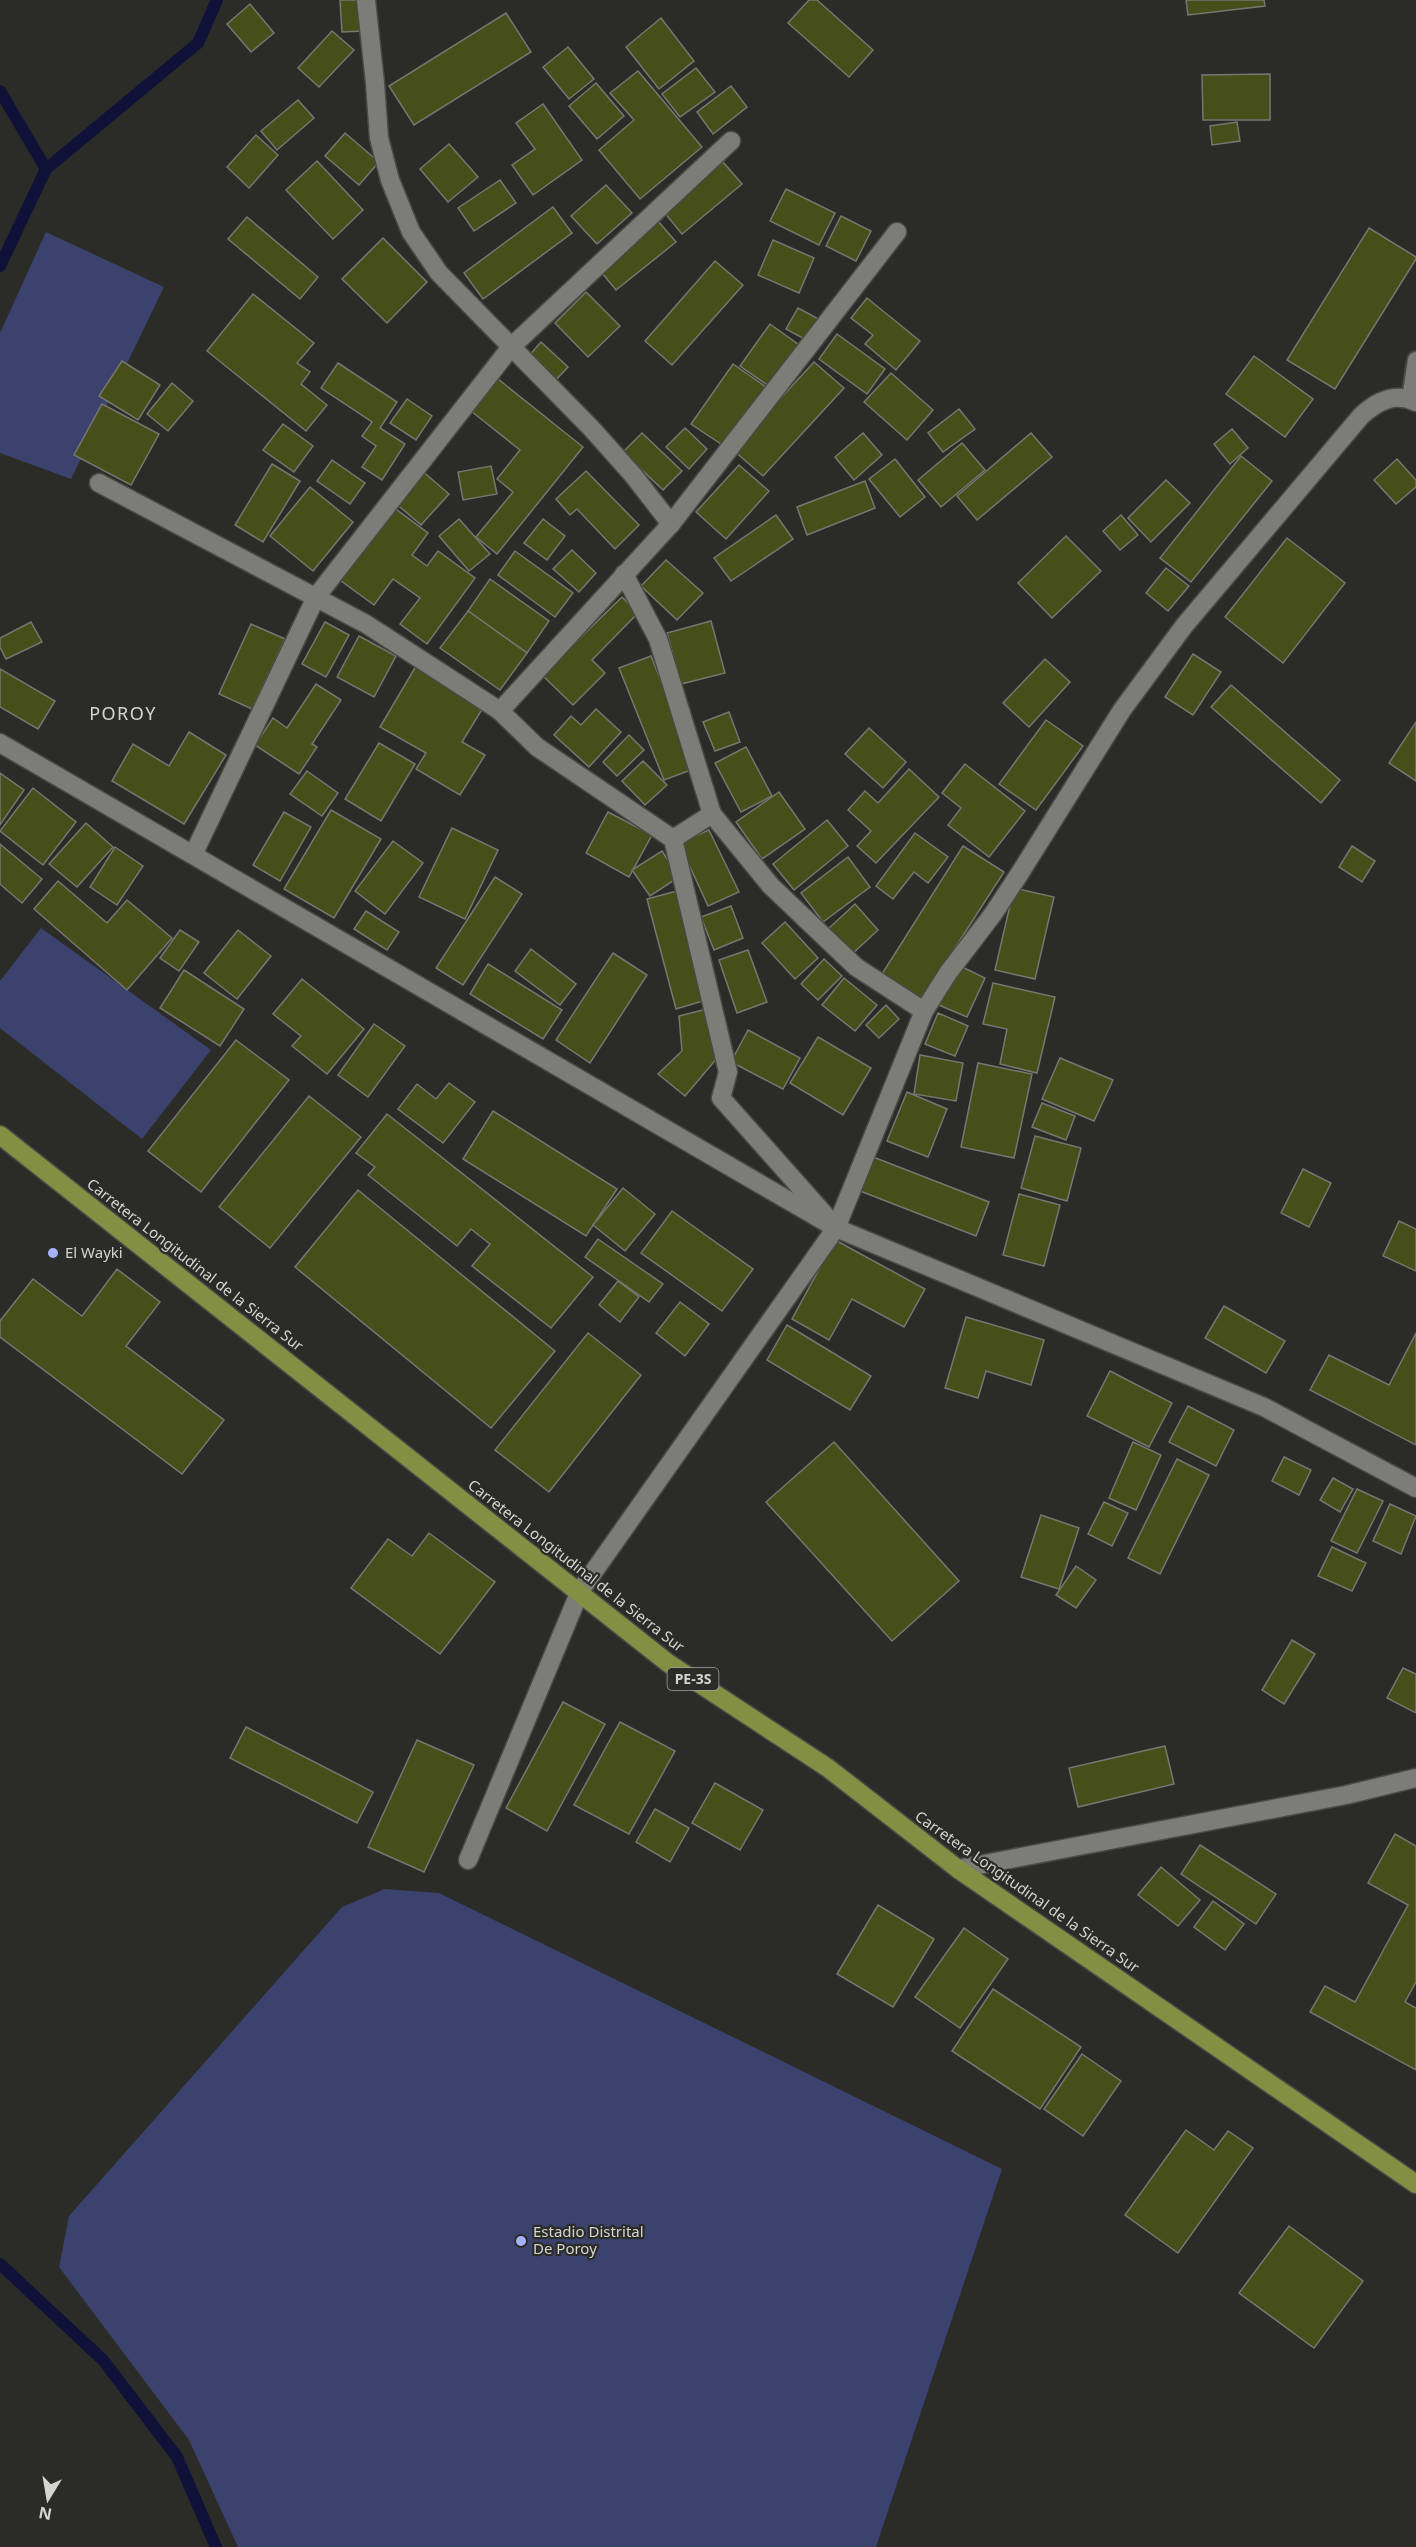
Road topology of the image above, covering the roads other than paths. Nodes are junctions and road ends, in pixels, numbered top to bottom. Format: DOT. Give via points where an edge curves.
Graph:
graph roads {
  1 [pos="366,0"];
  2 [pos="731,141"];
  3 [pos="897,232"];
  4 [pos="511,347"];
  5 [pos="1416,360"];
  6 [pos="1413,400"];
  7 [pos="99,483"];
  8 [pos="671,524"];
  9 [pos="624,574"];
  10 [pos="316,597"];
  11 [pos="500,711"];
  12 [pos="0,742"];
  13 [pos="712,814"];
  14 [pos="673,839"];
  15 [pos="194,854"];
  16 [pos="924,1011"];
  17 [pos="0,1135"];
  18 [pos="836,1228"];
  19 [pos="1416,1488"];
  20 [pos="580,1591"];
  21 [pos="1416,1778"];
  22 [pos="468,1860"];
  23 [pos="958,1869"];
  24 [pos="1416,2184"];
  1 -- 4 [label="street" via="379,138 390,180 411,232 439,273"];
  2 -- 4 [label="street"];
  3 -- 8 [label="street"];
  4 -- 8 [label="street" via="592,429"];
  4 -- 10 [label="street"];
  5 -- 6 [label="lane"];
  6 -- 16 [label="street" via="1392,398 1375,403 1361,416 1184,626 1122,710 1020,873"];
  7 -- 10 [label="street"];
  8 -- 9 [label="street"];
  9 -- 11 [label="street"];
  9 -- 13 [label="street" via="658,639"];
  10 -- 11 [label="street" via="366,624"];
  10 -- 15 [label="street"];
  11 -- 14 [label="street" via="537,747"];
  12 -- 15 [label="street"];
  13 -- 14 [label="street"];
  13 -- 16 [label="street" via="771,886 848,959"];
  14 -- 18 [label="street" via="728,1072 721,1098"];
  15 -- 18 [label="street"];
  16 -- 18 [label="street"];
  17 -- 20 [label="highway, Carretera Longitudinal de la Sierra Sur / PE-3S"];
  18 -- 19 [label="street" via="1264,1407"];
  18 -- 20 [label="street"];
  20 -- 22 [label="street"];
  20 -- 23 [label="highway, Carretera Longitudinal de la Sierra Sur / PE-3S" via="668,1663 828,1768"];
  21 -- 23 [label="street" via="1346,1795"];
  23 -- 24 [label="highway, Carretera Longitudinal de la Sierra Sur / PE-3S"];
}
